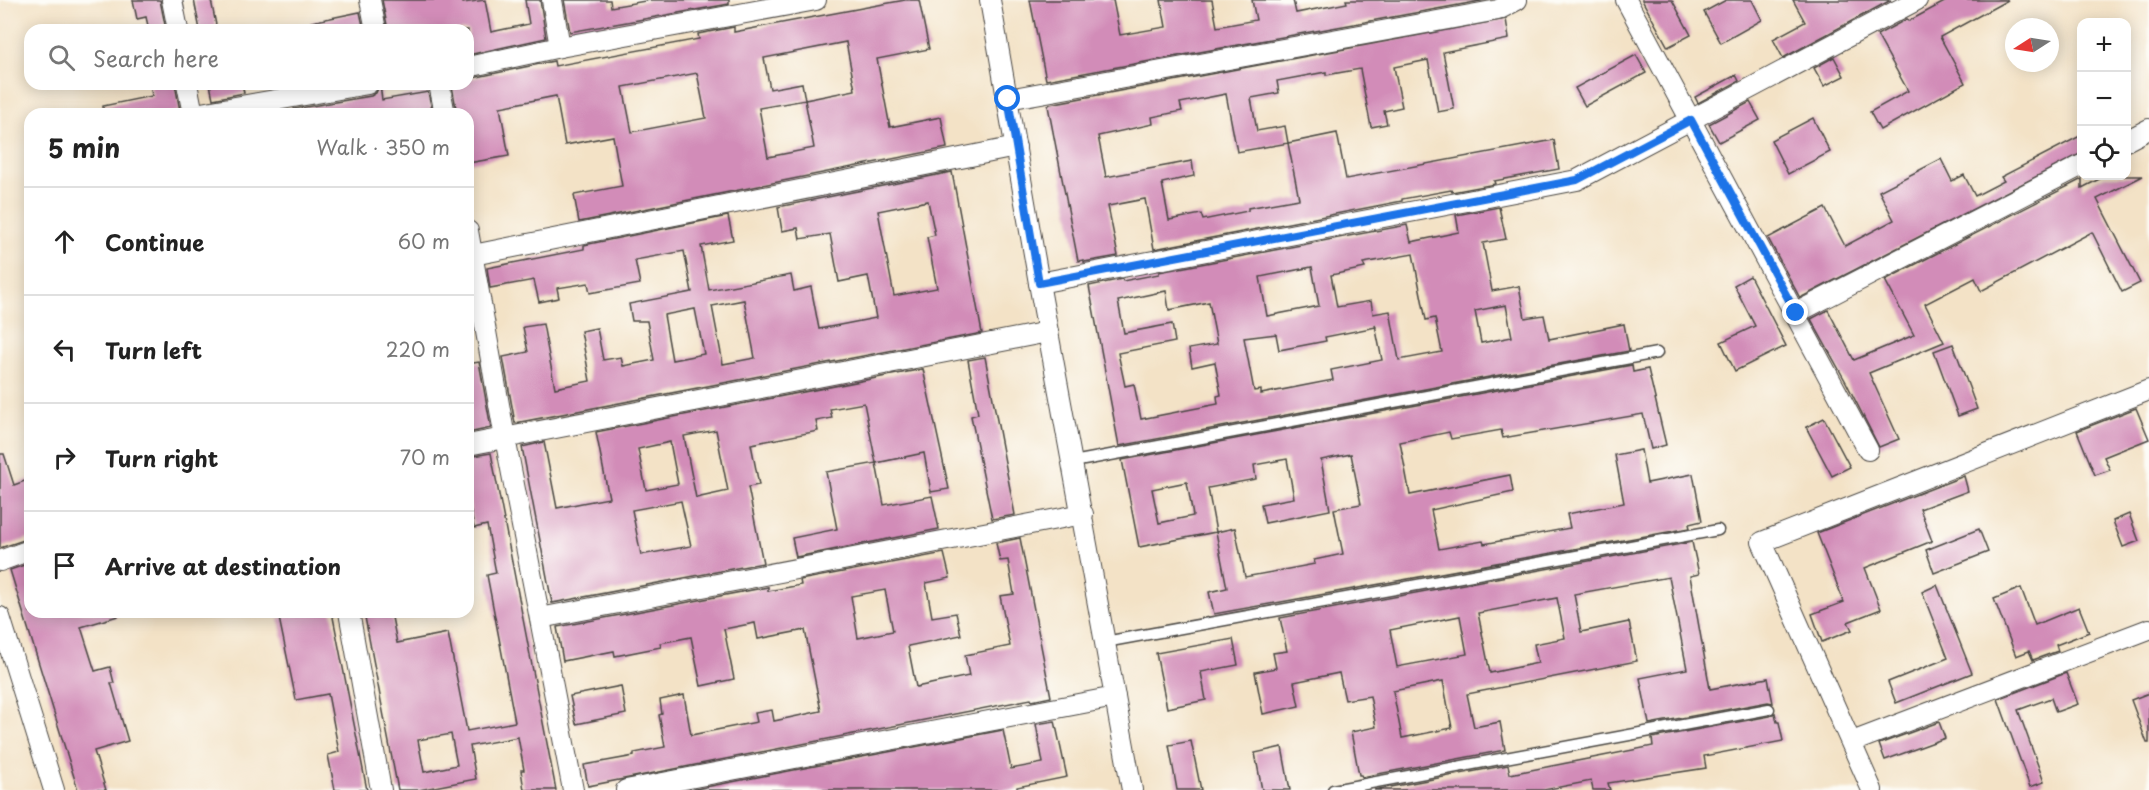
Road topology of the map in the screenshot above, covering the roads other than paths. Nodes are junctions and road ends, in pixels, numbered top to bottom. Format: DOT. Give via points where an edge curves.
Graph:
graph roads {
  1 [pos="172,0"];
  2 [pos="370,0"];
  3 [pos="552,0"];
  4 [pos="816,0"];
  5 [pos="990,0"];
  6 [pos="1517,0"];
  7 [pos="1626,0"];
  8 [pos="1917,0"];
  9 [pos="750,6"];
  10 [pos="177,24"];
  11 [pos="375,24"];
  12 [pos="560,47"];
  13 [pos="474,66"];
  14 [pos="188,90"];
  15 [pos="340,90"];
  16 [pos="440,90"];
  17 [pos="1008,99"];
  18 [pos="193,108"];
  19 [pos="256,108"];
  20 [pos="444,108"];
  21 [pos="1691,120"];
  22 [pos="2148,133"];
  23 [pos="2131,139"];
  24 [pos="1016,147"];
  25 [pos="2077,168"];
  26 [pos="474,255"];
  27 [pos="474,261"];
  28 [pos="1039,283"];
  29 [pos="1796,313"];
  30 [pos="1048,332"];
  31 [pos="1657,352"];
  32 [pos="2149,390"];
  33 [pos="505,438"];
  34 [pos="474,444"];
  35 [pos="1868,450"];
  36 [pos="1073,462"];
  37 [pos="1083,514"];
  38 [pos="1718,530"];
  39 [pos="24,552"];
  40 [pos="0,561"];
  41 [pos="0,617"];
  42 [pos="350,618"];
  43 [pos="540,618"];
  44 [pos="2149,629"];
  45 [pos="1105,642"];
  46 [pos="1115,697"];
  47 [pos="1769,709"];
  48 [pos="1852,742"];
  49 [pos="54,790"];
  50 [pos="381,790"];
  51 [pos="573,790"];
  52 [pos="626,790"];
  53 [pos="1132,790"];
  54 [pos="1334,790"];
  55 [pos="1872,790"];
  1 -- 10 [label="street"];
  2 -- 11 [label="street"];
  3 -- 12 [label="street"];
  4 -- 9 [label="street"];
  5 -- 17 [label="street"];
  6 -- 17 [label="street" via="1498,10"];
  7 -- 21 [label="street"];
  8 -- 21 [label="street"];
  9 -- 12 [label="street"];
  12 -- 13 [label="street"];
  14 -- 18 [label="street"];
  15 -- 19 [label="street"];
  16 -- 20 [label="street"];
  17 -- 24 [label="street"];
  21 -- 28 [label="street" via="1577,180"];
  21 -- 29 [label="street"];
  22 -- 23 [label="street"];
  24 -- 26 [label="street"];
  24 -- 28 [label="street"];
  25 -- 29 [label="street"];
  27 -- 33 [label="street"];
  28 -- 30 [label="street"];
  29 -- 35 [label="street"];
  30 -- 33 [label="street"];
  30 -- 36 [label="street"];
  31 -- 36 [label="lane"];
  32 -- 48 [label="street" via="1762,542"];
  33 -- 34 [label="street"];
  33 -- 43 [label="street"];
  36 -- 37 [label="street"];
  37 -- 43 [label="street"];
  37 -- 45 [label="street"];
  38 -- 45 [label="lane"];
  39 -- 40 [label="street"];
  41 -- 49 [label="street"];
  42 -- 50 [label="street"];
  43 -- 51 [label="street"];
  44 -- 48 [label="street"];
  45 -- 46 [label="street"];
  46 -- 52 [label="street"];
  46 -- 53 [label="street"];
  47 -- 54 [label="lane"];
  48 -- 55 [label="street"];
}
